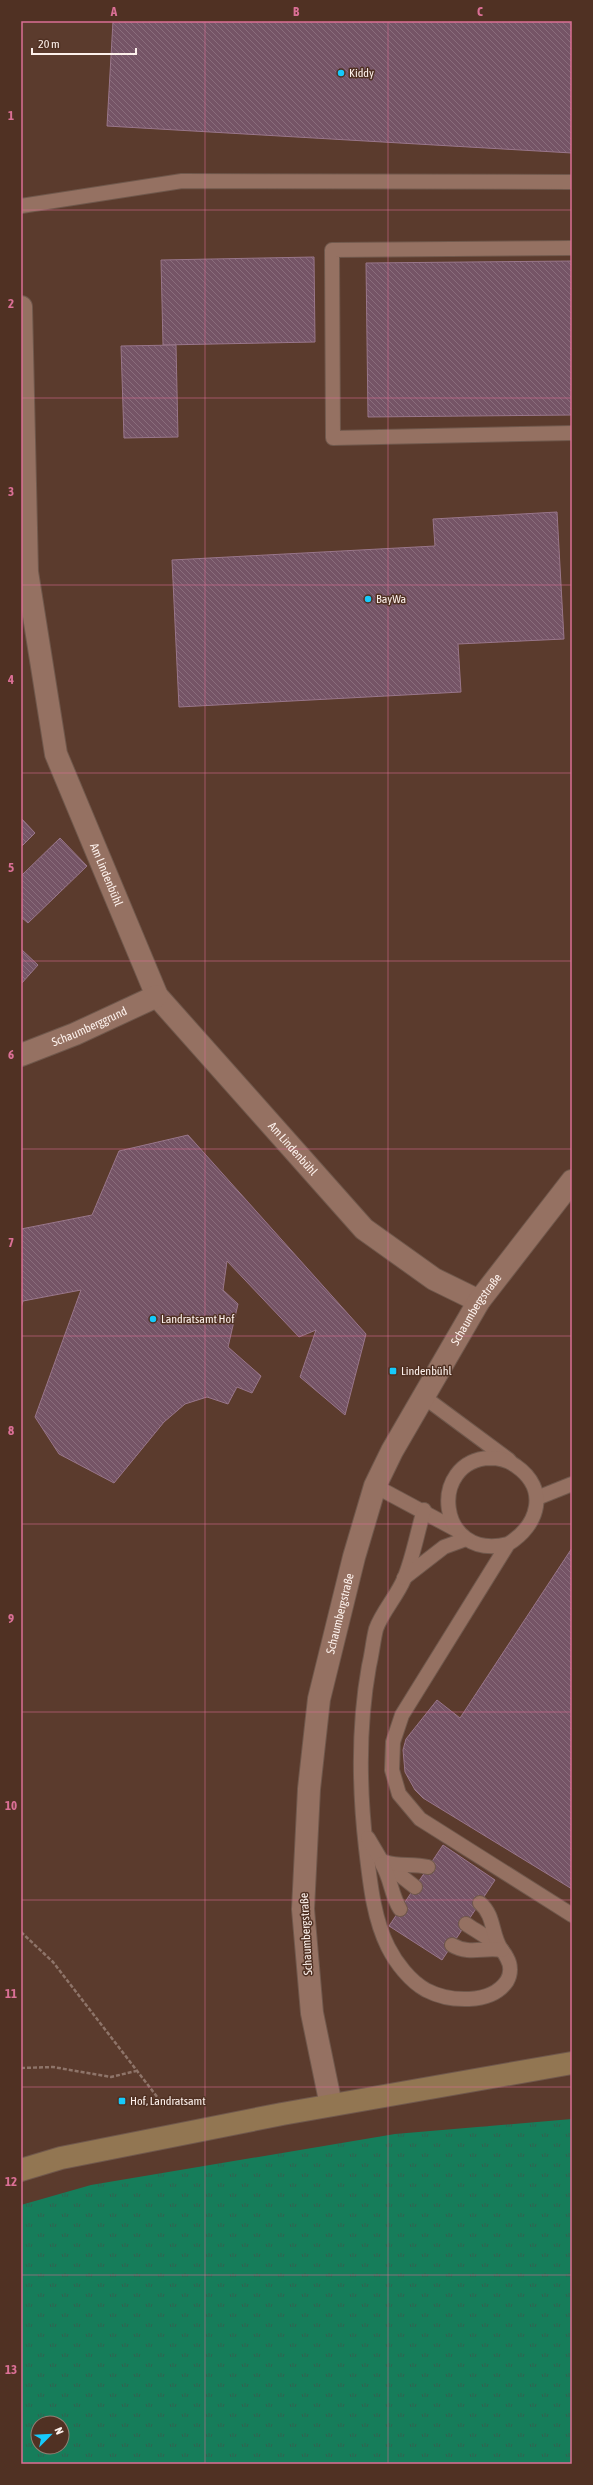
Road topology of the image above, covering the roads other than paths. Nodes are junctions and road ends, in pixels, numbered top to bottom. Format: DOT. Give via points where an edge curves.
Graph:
graph roads {
  1 [pos="572,182"];
  2 [pos="21,206"];
  3 [pos="572,248"];
  4 [pos="21,307"];
  5 [pos="22,396"];
  6 [pos="572,433"];
  7 [pos="157,996"];
  8 [pos="21,1055"];
  9 [pos="572,1181"];
  10 [pos="479,1301"];
  11 [pos="424,1396"];
  12 [pos="512,1463"];
  13 [pos="572,1484"];
  14 [pos="375,1486"];
  15 [pos="536,1498"];
  16 [pos="424,1510"];
  17 [pos="455,1529"];
  18 [pos="466,1539"];
  19 [pos="508,1544"];
  20 [pos="404,1578"];
  21 [pos="362,1816"];
  22 [pos="381,1860"];
  23 [pos="428,1867"];
  24 [pos="415,1887"];
  25 [pos="480,1903"];
  26 [pos="400,1909"];
  27 [pos="572,1915"];
  28 [pos="466,1924"];
  29 [pos="452,1945"];
  30 [pos="502,1950"];
  31 [pos="572,2063"];
  32 [pos="331,2105"];
  33 [pos="21,2170"];
  1 -- 2 [label="lane" via="182,181"];
  3 -- 6 [label="lane" via="332,250 333,438"];
  4 -- 5 [label="street, Am Lindenbühl"];
  5 -- 7 [label="street, Am Lindenbühl" via="27,572 56,754"];
  7 -- 8 [label="street, Schaumberggrund" via="75,1034"];
  7 -- 10 [label="street, Am Lindenbühl" via="364,1229 434,1279"];
  9 -- 10 [label="street, Schaumbergstraße"];
  10 -- 11 [label="street, Schaumbergstraße"];
  11 -- 12 [label="lane"];
  11 -- 14 [label="street, Schaumbergstraße"];
  12 -- 15 [label="lane" via="524,1471 532,1484"];
  12 -- 17 [label="lane" via="499,1458 484,1459 470,1463 459,1472 451,1485 447,1500 448,1515"];
  13 -- 15 [label="lane"];
  14 -- 16 [label="lane"];
  14 -- 32 [label="street, Schaumbergstraße" via="354,1557 319,1699 309,1789 303,1909 312,2013"];
  15 -- 19 [label="lane" via="536,1512 530,1526 521,1537"];
  16 -- 17 [label="lane"];
  16 -- 20 [label="lane"];
  17 -- 18 [label="lane"];
  18 -- 19 [label="lane" via="480,1546 495,1548"];
  18 -- 20 [label="lane" via="444,1547"];
  19 -- 27 [label="lane" via="402,1715 393,1742 392,1770 399,1794 420,1819"];
  20 -- 21 [label="lane" via="376,1629 364,1693 359,1754"];
  21 -- 22 [label="lane" via="367,1836"];
  21 -- 30 [label="lane" via="373,1900 380,1925 399,1965 411,1978 425,1989 445,1997 462,1999 493,1994 502,1987 509,1976 510,1967"];
  22 -- 23 [label="lane" via="394,1865 416,1864"];
  22 -- 24 [label="lane"];
  22 -- 26 [label="lane"];
  25 -- 30 [label="lane" via="490,1914 496,1941"];
  28 -- 30 [label="lane"];
  29 -- 30 [label="lane" via="468,1952 491,1948"];
  31 -- 32 [label="main road"];
  32 -- 33 [label="main road" via="61,2158"];
}
